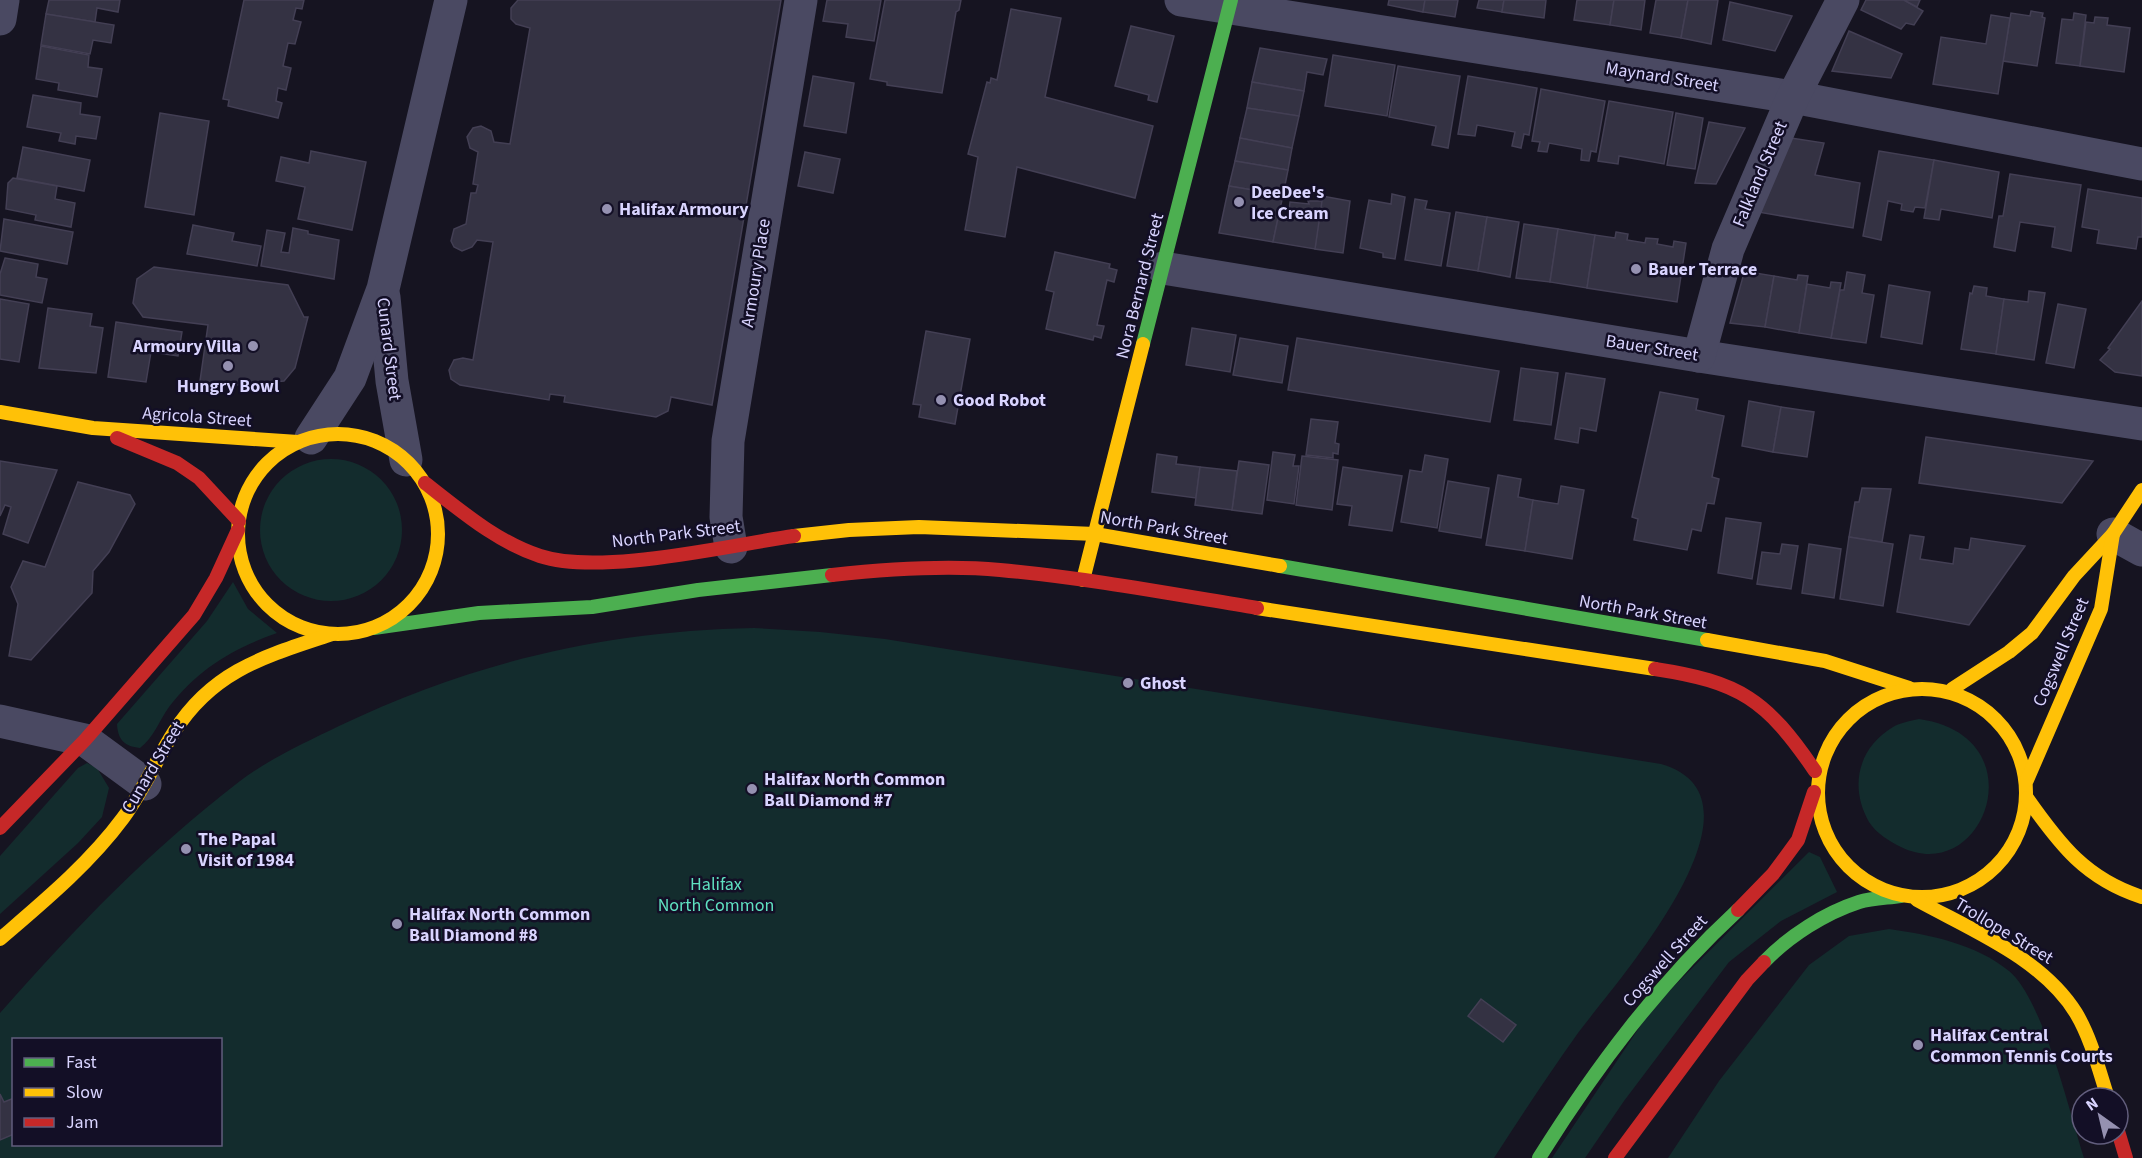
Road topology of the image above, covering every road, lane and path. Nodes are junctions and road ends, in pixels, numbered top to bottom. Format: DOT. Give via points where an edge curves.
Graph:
graph roads {
  1 [pos="3,0"];
  2 [pos="451,0"];
  3 [pos="801,0"];
  4 [pos="1180,0"];
  5 [pos="1843,0"];
  6 [pos="1230,4"];
  7 [pos="0,19"];
  8 [pos="1793,97"];
  9 [pos="2142,164"];
  10 [pos="1163,268"];
  11 [pos="383,289"];
  12 [pos="1699,356"];
  13 [pos="0,412"];
  14 [pos="2142,424"];
  15 [pos="93,428"];
  16 [pos="304,440"];
  17 [pos="415,471"];
  18 [pos="2142,490"];
  19 [pos="238,526"];
  20 [pos="1095,534"];
  21 [pos="2113,534"];
  22 [pos="731,547"];
  23 [pos="2142,550"];
  24 [pos="1083,580"];
  25 [pos="374,628"];
  26 [pos="332,634"];
  27 [pos="1909,688"];
  28 [pos="1952,689"];
  29 [pos="0,721"];
  30 [pos="85,740"];
  31 [pos="1815,771"];
  32 [pos="2027,780"];
  33 [pos="145,784"];
  34 [pos="1814,790"];
  35 [pos="2027,798"];
  36 [pos="0,828"];
  37 [pos="1901,896"];
  38 [pos="2142,897"];
  39 [pos="1917,900"];
  40 [pos="0,939"];
  41 [pos="2104,1086"];
  42 [pos="1539,1158"];
  43 [pos="1615,1158"];
  1 -- 7 [label="street"];
  2 -- 11 [label="street"];
  3 -- 22 [label="street, Armoury Place" via="728,441 726,517"];
  4 -- 6 [label="street, Maynard Street"];
  5 -- 8 [label="street, Falkland Street"];
  6 -- 8 [label="street, Maynard Street"];
  6 -- 10 [label="main road, Nora Bernard Street"];
  8 -- 9 [label="street, Maynard Street"];
  8 -- 12 [label="street, Falkland Street" via="1728,249"];
  10 -- 12 [label="street, Bauer Street"];
  10 -- 20 [label="main road, Nora Bernard Street"];
  11 -- 16 [label="street, Cunard Street" via="350,378"];
  11 -- 17 [label="street, Cunard Street" via="392,381"];
  12 -- 14 [label="street, Bauer Street"];
  13 -- 15 [label="main road, Agricola Street"];
  15 -- 16 [label="main road, Agricola Street"];
  15 -- 19 [label="main road, Agricola Street" via="192,473"];
  16 -- 17 [label="main road" via="344,434 377,441"];
  16 -- 19 [label="main road" via="270,461 249,488"];
  17 -- 22 [label="main road, North Park Street" via="500,537 532,554 561,561 590,562"];
  17 -- 25 [label="main road" via="435,506 439,531 436,555 429,579 408,605"];
  18 -- 21 [label="main road, Cogswell Street"];
  19 -- 26 [label="main road" via="240,556 264,602 283,618 307,630"];
  19 -- 30 [label="main road" via="216,578 194,615"];
  20 -- 22 [label="main road, North Park Street" via="873,528"];
  20 -- 24 [label="main road, Nora Bernard Street"];
  20 -- 27 [label="main road, North Park Street" via="1825,662"];
  21 -- 23 [label="street"];
  21 -- 28 [label="main road, Cogswell Street" via="2074,576 2032,633"];
  21 -- 32 [label="main road, Cogswell Street" via="2102,609"];
  24 -- 25 [label="main road" via="998,570 877,570 698,590 592,607 479,613"];
  24 -- 31 [label="main road" via="1701,676 1729,684 1760,703"];
  25 -- 26 [label="main road"];
  26 -- 33 [label="main road, Cunard Street" via="239,668 211,687 181,720"];
  27 -- 28 [label="main road"];
  27 -- 31 [label="main road" via="1878,700 1850,721 1829,745"];
  28 -- 32 [label="main road" via="1976,702 2000,724 2013,744"];
  29 -- 30 [label="street"];
  30 -- 33 [label="street"];
  30 -- 36 [label="main road"];
  31 -- 34 [label="main road"];
  32 -- 35 [label="main road"];
  33 -- 40 [label="main road, Cunard Street" via="123,818 89,857"];
  34 -- 37 [label="main road" via="1819,820 1832,846 1851,868 1875,886"];
  34 -- 42 [label="main road, Cogswell Street" via="1800,838 1788,857 1684,962 1626,1030"];
  35 -- 38 [label="main road" via="2079,865 2100,882"];
  35 -- 39 [label="main road" via="2019,834 1999,863 1974,883 1946,895"];
  37 -- 39 [label="main road"];
  37 -- 43 [label="main road" via="1861,901 1833,912 1779,946 1747,980"];
  39 -- 41 [label="main road, Trollope Street" via="2005,949 2054,984 2080,1022"];
}
